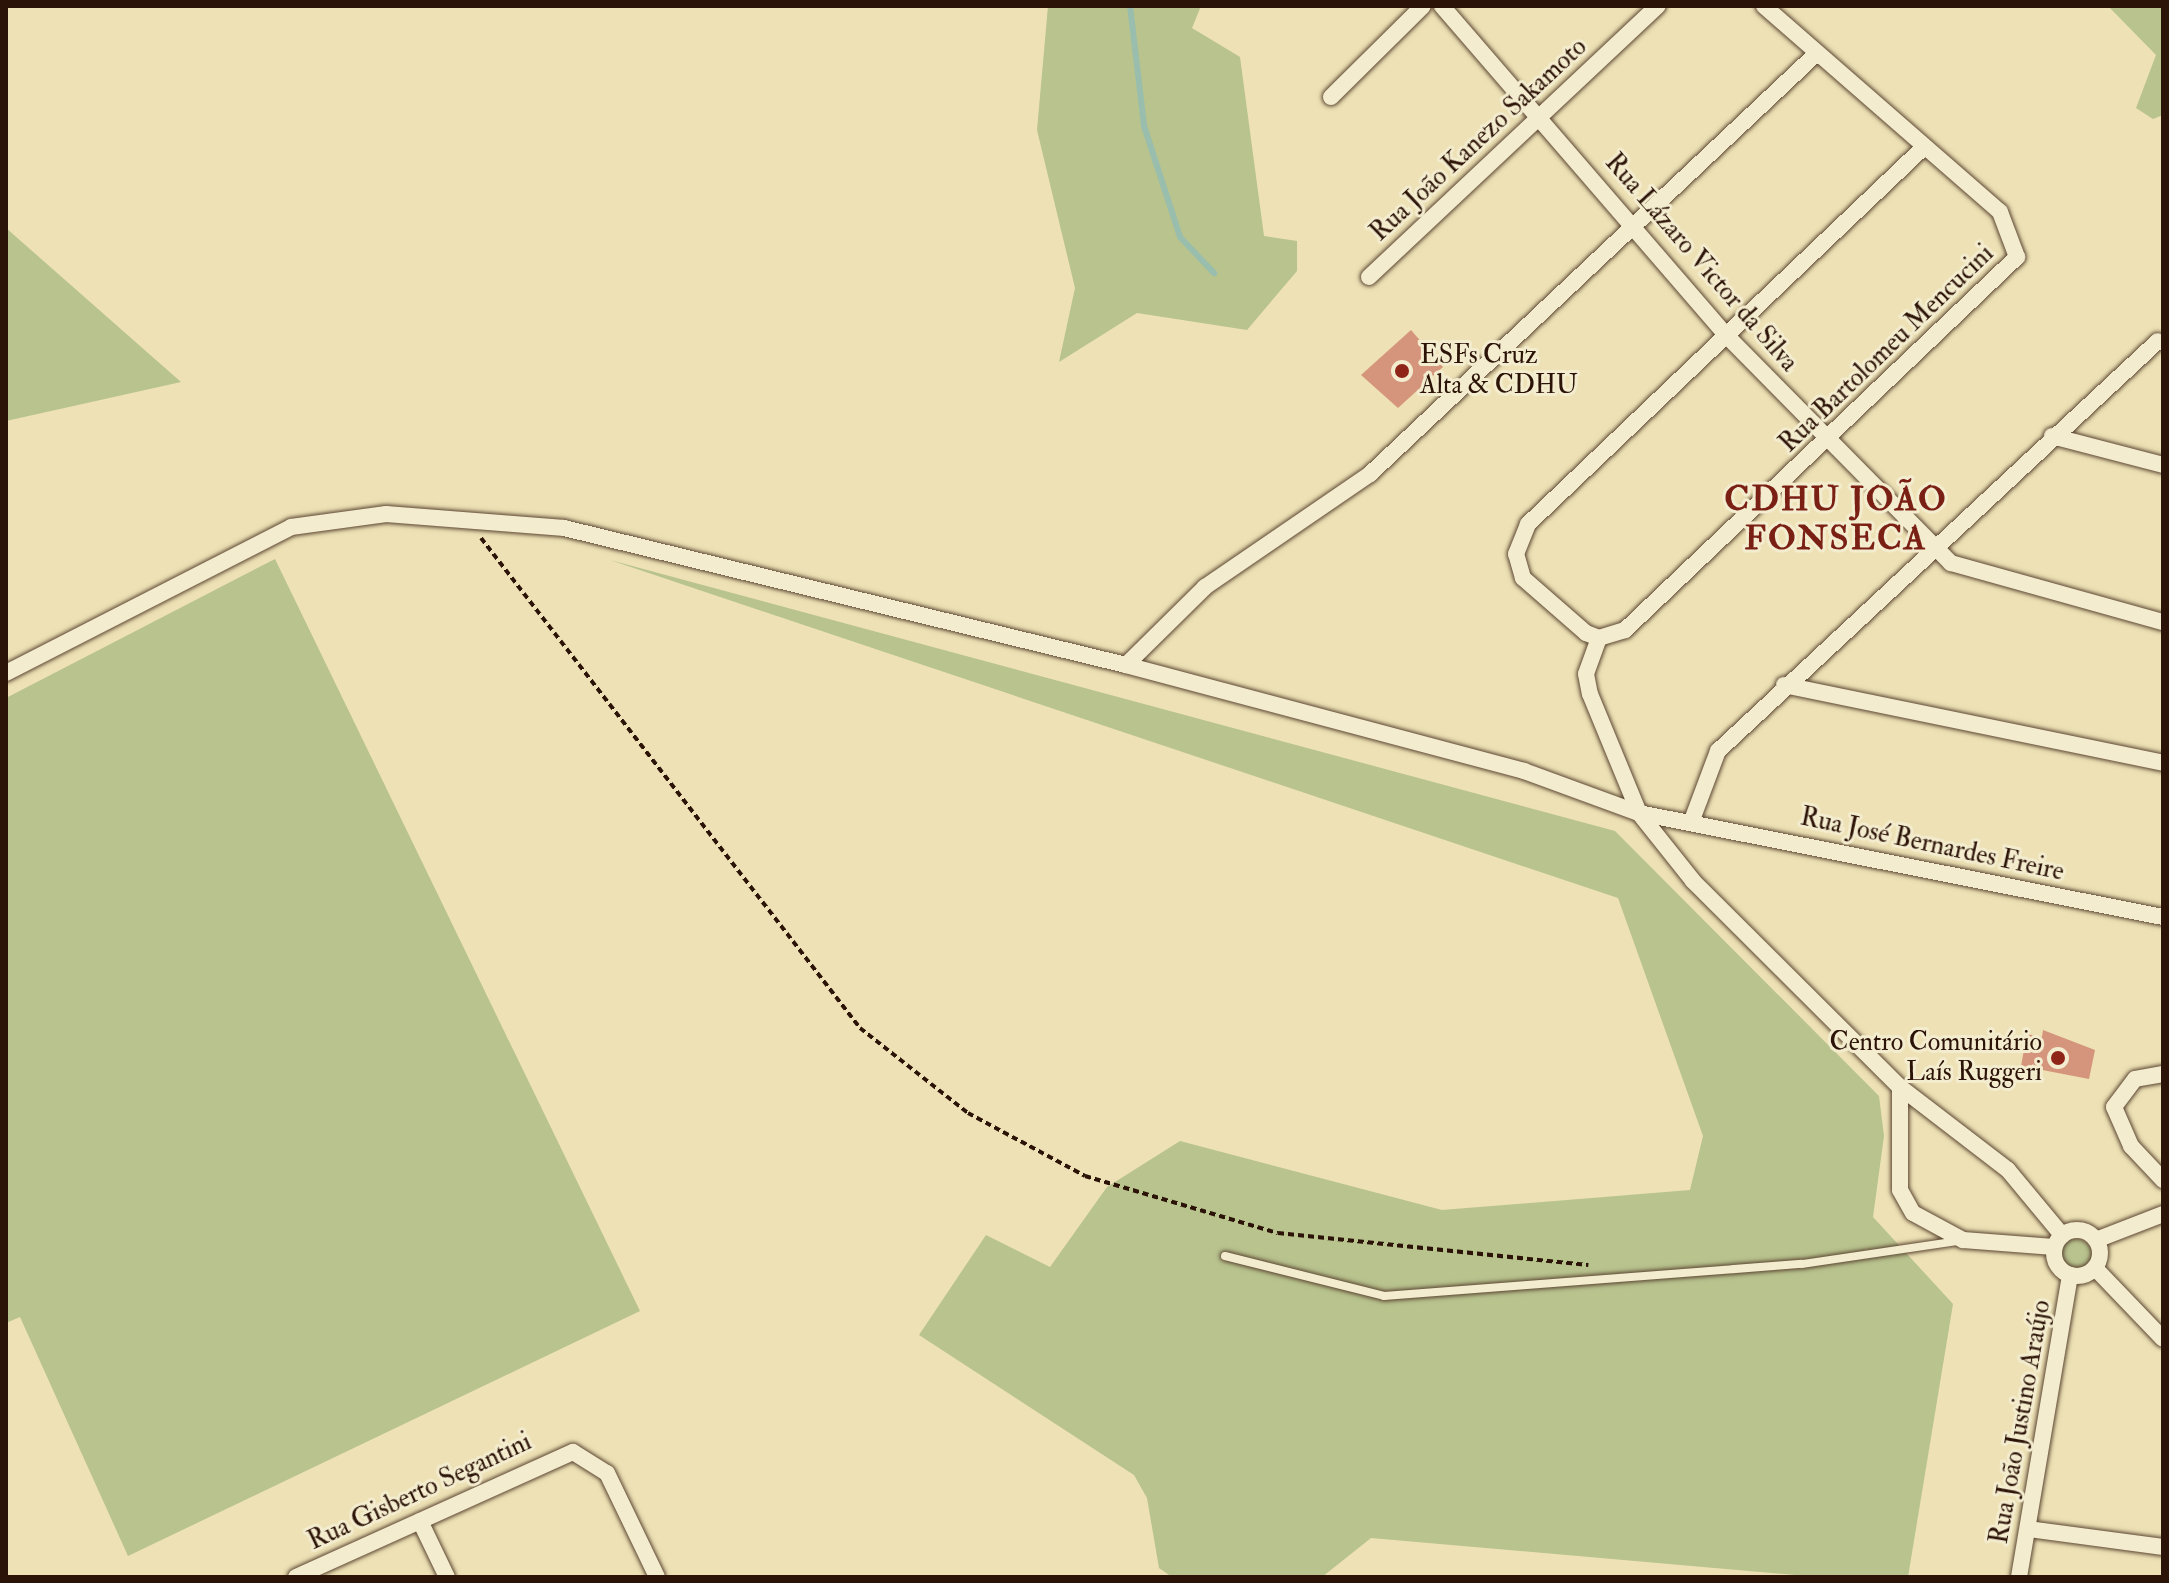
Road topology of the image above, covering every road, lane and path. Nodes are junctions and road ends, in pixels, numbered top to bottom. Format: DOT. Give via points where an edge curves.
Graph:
graph roads {
  1 [pos="1423,6"];
  2 [pos="1442,6"];
  3 [pos="1658,6"];
  4 [pos="1764,6"];
  5 [pos="1815,55"];
  6 [pos="1331,97"];
  7 [pos="1540,114"];
  8 [pos="1923,148"];
  9 [pos="1633,227"];
  10 [pos="1369,277"];
  11 [pos="1727,336"];
  12 [pos="2158,341"];
  13 [pos="2052,436"];
  14 [pos="1829,439"];
  15 [pos="2163,465"];
  16 [pos="467,521"];
  17 [pos="1931,546"];
  18 [pos="2163,622"];
  19 [pos="1606,637"];
  20 [pos="1126,665"];
  21 [pos="6,673"];
  22 [pos="1784,685"];
  23 [pos="2163,763"];
  24 [pos="1639,813"];
  25 [pos="1692,820"];
  26 [pos="2163,917"];
  27 [pos="2163,1074"];
  28 [pos="1900,1087"];
  29 [pos="2163,1180"];
  30 [pos="2163,1214"];
  31 [pos="1963,1240"];
  32 [pos="2096,1240"];
  33 [pos="2058,1241"];
  34 [pos="1225,1256"];
  35 [pos="1595,1266"];
  36 [pos="2095,1268"];
  37 [pos="2070,1275"];
  38 [pos="2163,1339"];
  39 [pos="420,1521"];
  40 [pos="2028,1529"];
  41 [pos="2163,1547"];
  42 [pos="296,1577"];
  43 [pos="447,1577"];
  44 [pos="657,1577"];
  45 [pos="2019,1577"];
  1 -- 6 [label="street"];
  2 -- 7 [label="street, Rua Lázaro Victor da Silva"];
  3 -- 7 [label="street, Rua João Kanezo Sakamoto"];
  4 -- 5 [label="street"];
  5 -- 8 [label="street"];
  5 -- 9 [label="street"];
  7 -- 9 [label="street, Rua Lázaro Victor da Silva"];
  7 -- 10 [label="street, Rua João Kanezo Sakamoto"];
  8 -- 11 [label="street"];
  8 -- 14 [label="street, Rua Bartolomeu Mencucini" via="2000,212 2017,257"];
  9 -- 11 [label="street, Rua Lázaro Victor da Silva"];
  9 -- 20 [label="street" via="1370,474 1205,587"];
  11 -- 14 [label="street, Rua Lázaro Victor da Silva"];
  11 -- 19 [label="street" via="1528,524 1518,565 1534,590"];
  12 -- 13 [label="street"];
  13 -- 15 [label="street"];
  13 -- 17 [label="street"];
  14 -- 17 [label="street, Rua Lázaro Victor da Silva"];
  14 -- 19 [label="street, Rua Bartolomeu Mencucini"];
  16 -- 20 [label="street, Rua José Bernardes Freire" via="564,528"];
  16 -- 21 [label="street, Rua José Bernardes Freire" via="386,514 291,527"];
  16 -- 35 [label="path" via="860,1028 968,1113 1085,1176 1278,1233"];
  17 -- 18 [label="street, Rua Lázaro Victor da Silva" via="1989,578"];
  17 -- 22 [label="street"];
  19 -- 24 [label="street" via="1586,674"];
  20 -- 24 [label="street, Rua José Bernardes Freire" via="1524,771"];
  22 -- 23 [label="street"];
  22 -- 25 [label="street" via="1718,751"];
  24 -- 25 [label="street, Rua José Bernardes Freire"];
  24 -- 28 [label="street" via="1693,881"];
  25 -- 26 [label="street, Rua José Bernardes Freire"];
  27 -- 29 [label="street" via="2135,1079 2114,1107 2117,1123"];
  28 -- 31 [label="street" via="1900,1190 1913,1213"];
  28 -- 33 [label="street" via="2008,1170"];
  30 -- 32 [label="street"];
  31 -- 33 [label="street"];
  31 -- 34 [label="lane" via="1802,1264 1384,1296"];
  32 -- 33 [label="street" via="2083,1230"];
  32 -- 36 [label="street"];
  33 -- 37 [label="street" via="2056,1263"];
  36 -- 37 [label="street"];
  36 -- 38 [label="street"];
  37 -- 40 [label="street, Rua João Justino Araújo"];
  39 -- 42 [label="street, Rua Gisberto Segantini"];
  39 -- 43 [label="street"];
  39 -- 44 [label="street, Rua Gisberto Segantini" via="553,1455 573,1452 607,1473"];
  40 -- 41 [label="street"];
  40 -- 45 [label="street, Rua João Justino Araújo"];
}
